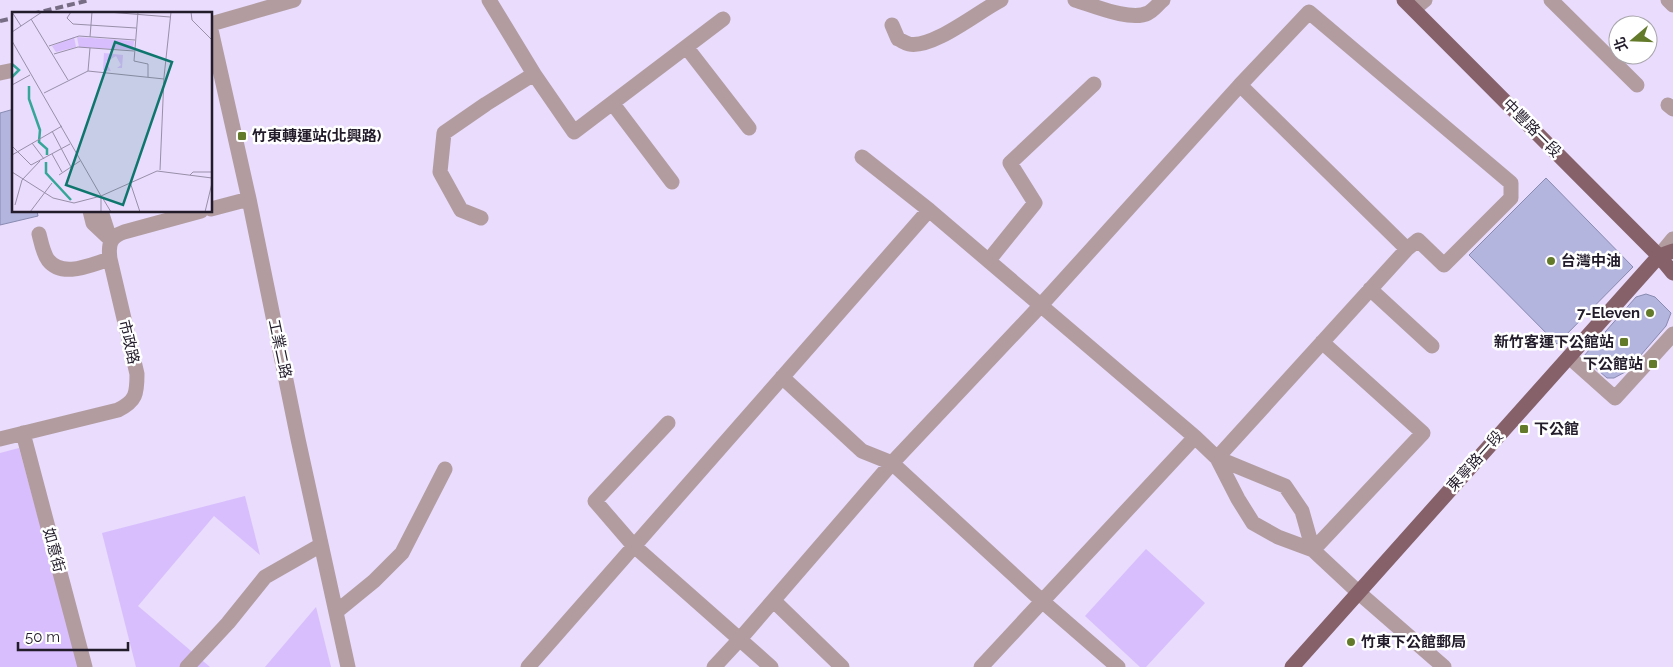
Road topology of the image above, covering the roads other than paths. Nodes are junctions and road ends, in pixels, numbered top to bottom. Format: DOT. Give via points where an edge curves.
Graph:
graph roads {
  1 [pos="294,0"];
  2 [pos="489,0"];
  3 [pos="1001,0"];
  4 [pos="1074,0"];
  5 [pos="1163,0"];
  6 [pos="1551,0"];
  7 [pos="1668,0"];
  8 [pos="1414,3"];
  9 [pos="1673,5"];
  10 [pos="723,19"];
  11 [pos="212,24"];
  12 [pos="892,25"];
  13 [pos="212,34"];
  14 [pos="688,48"];
  15 [pos="534,74"];
  16 [pos="1094,84"];
  17 [pos="1240,85"];
  18 [pos="1637,86"];
  19 [pos="613,104"];
  20 [pos="748,128"];
  21 [pos="862,158"];
  22 [pos="672,182"];
  23 [pos="249,199"];
  24 [pos="212,209"];
  25 [pos="930,210"];
  26 [pos="90,212"];
  27 [pos="101,212"];
  28 [pos="197,212"];
  29 [pos="481,218"];
  30 [pos="39,234"];
  31 [pos="1673,239"];
  32 [pos="111,240"];
  33 [pos="1406,249"];
  34 [pos="1666,254"];
  35 [pos="110,259"];
  36 [pos="989,260"];
  37 [pos="1673,273"];
  38 [pos="1370,289"];
  39 [pos="1042,304"];
  40 [pos="1673,334"];
  41 [pos="1322,342"];
  42 [pos="1432,346"];
  43 [pos="1568,357"];
  44 [pos="782,377"];
  45 [pos="668,423"];
  46 [pos="23,433"];
  47 [pos="1195,437"];
  48 [pos="0,439"];
  49 [pos="1217,458"];
  50 [pos="892,464"];
  51 [pos="445,469"];
  52 [pos="321,545"];
  53 [pos="634,545"];
  54 [pos="1313,550"];
  55 [pos="1358,592"];
  56 [pos="774,601"];
  57 [pos="1042,601"];
  58 [pos="336,612"];
  59 [pos="740,639"];
  60 [pos="1110,664"];
  61 [pos="85,667"];
  62 [pos="187,667"];
  63 [pos="348,667"];
  64 [pos="528,667"];
  65 [pos="714,667"];
  66 [pos="771,667"];
  67 [pos="842,667"];
  68 [pos="980,667"];
  69 [pos="1292,667"];
  70 [pos="1444,667"];
  1 -- 11 [label="street"];
  2 -- 15 [label="street"];
  3 -- 12 [label="street" via="941,37 921,42 910,44 898,39"];
  4 -- 5 [label="street" via="1134,16 1148,14"];
  6 -- 18 [label="street"];
  7 -- 9 [label="street"];
  8 -- 34 [label="main road, 中豐路一段"];
  10 -- 14 [label="street"];
  13 -- 23 [label="street, 工業二路"];
  14 -- 19 [label="street"];
  14 -- 20 [label="street"];
  15 -- 19 [label="street" via="574,132"];
  15 -- 29 [label="street" via="444,133 440,172 461,210"];
  16 -- 36 [label="street" via="1010,164 1035,202"];
  17 -- 33 [label="street"];
  17 -- 33 [label="street" via="1309,12 1511,183 1512,198 1444,265 1418,240"];
  17 -- 39 [label="street"];
  19 -- 22 [label="street"];
  21 -- 25 [label="street"];
  23 -- 24 [label="street"];
  23 -- 52 [label="street, 工業二路"];
  25 -- 36 [label="street"];
  25 -- 44 [label="street"];
  26 -- 32 [label="street" via="93,223"];
  27 -- 32 [label="street"];
  28 -- 32 [label="street" via="124,232"];
  30 -- 35 [label="street" via="48,260 59,269 71,270"];
  31 -- 34 [label="street"];
  32 -- 35 [label="street, 市政路"];
  33 -- 38 [label="street"];
  34 -- 37 [label="main road, 中豐路一段"];
  34 -- 43 [label="main road, 東寧路一段"];
  35 -- 46 [label="street, 市政路" via="137,374 135,398 118,410"];
  36 -- 39 [label="street"];
  38 -- 41 [label="street"];
  38 -- 42 [label="street"];
  39 -- 47 [label="street"];
  39 -- 50 [label="street"];
  40 -- 43 [label="street" via="1615,398"];
  41 -- 49 [label="street"];
  41 -- 54 [label="street" via="1423,433"];
  43 -- 55 [label="main road, 東寧路一段"];
  44 -- 50 [label="street" via="862,451"];
  44 -- 53 [label="street"];
  45 -- 53 [label="street" via="595,501"];
  46 -- 48 [label="street, 市政路"];
  46 -- 61 [label="street, 如意街"];
  47 -- 49 [label="street"];
  47 -- 57 [label="street"];
  49 -- 54 [label="street" via="1253,523 1278,537"];
  49 -- 54 [label="street" via="1284,486 1302,511"];
  50 -- 56 [label="street"];
  50 -- 57 [label="street"];
  51 -- 58 [label="street" via="402,553"];
  52 -- 58 [label="street, 工業二路"];
  52 -- 62 [label="street" via="265,577"];
  53 -- 59 [label="street"];
  53 -- 64 [label="street"];
  54 -- 55 [label="street"];
  55 -- 69 [label="main road, 東寧路一段"];
  55 -- 70 [label="street"];
  56 -- 59 [label="street"];
  56 -- 67 [label="street"];
  57 -- 60 [label="street"];
  57 -- 68 [label="street"];
  58 -- 63 [label="street, 工業二路"];
  59 -- 65 [label="street"];
  59 -- 66 [label="street"];
}
